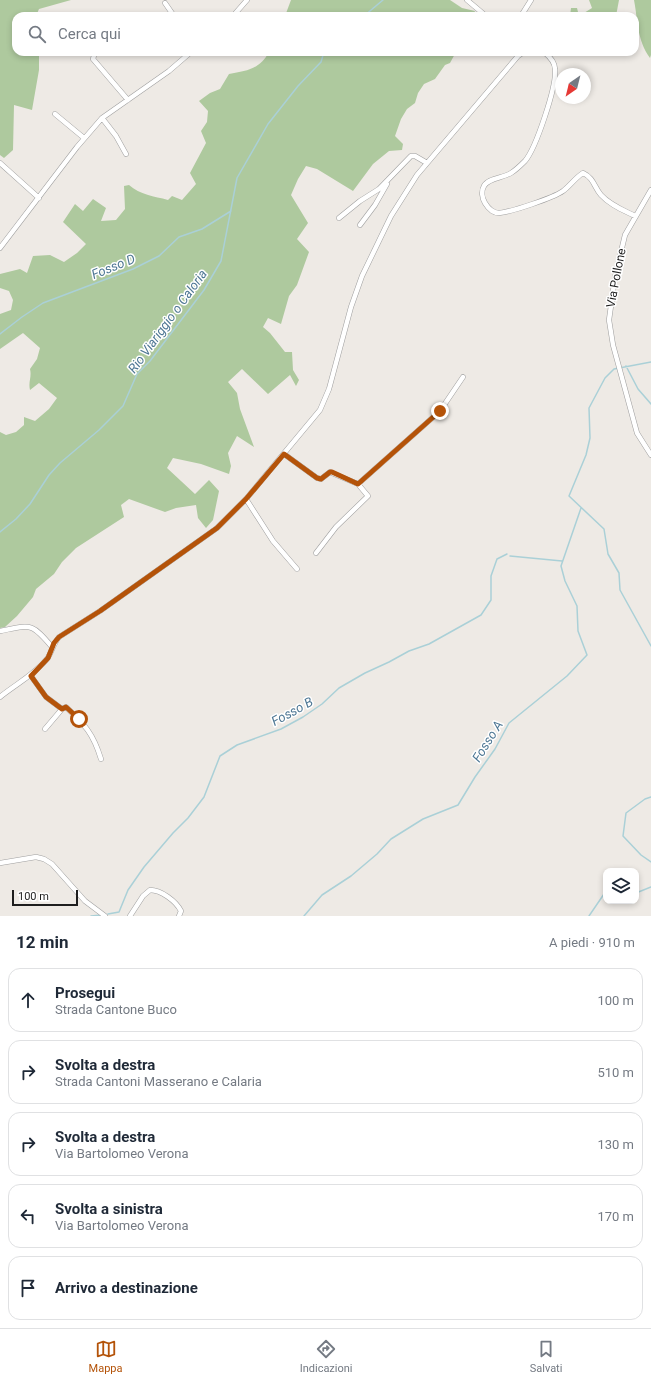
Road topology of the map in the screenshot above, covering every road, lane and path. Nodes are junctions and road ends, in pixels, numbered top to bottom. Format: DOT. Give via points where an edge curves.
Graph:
graph roads {
  1 [pos="247,0"];
  2 [pos="467,0"];
  3 [pos="531,0"];
  4 [pos="165,3"];
  5 [pos="171,12"];
  6 [pos="236,12"];
  7 [pos="481,12"];
  8 [pos="524,12"];
  9 [pos="94,56"];
  10 [pos="186,56"];
  11 [pos="518,56"];
  12 [pos="548,56"];
  13 [pos="128,100"];
  14 [pos="54,114"];
  15 [pos="102,118"];
  16 [pos="84,138"];
  17 [pos="126,154"];
  18 [pos="0,163"];
  19 [pos="427,163"];
  20 [pos="388,182"];
  21 [pos="651,190"];
  22 [pos="39,198"];
  23 [pos="635,216"];
  24 [pos="339,218"];
  25 [pos="360,225"];
  26 [pos="0,248"];
  27 [pos="463,377"];
  28 [pos="284,454"];
  29 [pos="651,456"];
  30 [pos="358,484"];
  31 [pos="246,499"];
  32 [pos="316,553"];
  33 [pos="297,569"];
  34 [pos="0,631"];
  35 [pos="52,647"];
  36 [pos="31,676"];
  37 [pos="0,697"];
  38 [pos="62,709"];
  39 [pos="45,729"];
  40 [pos="101,759"];
  41 [pos="0,863"];
  42 [pos="180,914"];
  43 [pos="105,916"];
  44 [pos="130,916"];
  1 -- 6 [label="street"];
  2 -- 7 [label="street"];
  3 -- 8 [label="street"];
  4 -- 5 [label="street"];
  9 -- 13 [label="street" via="93,59"];
  10 -- 13 [label="street"];
  11 -- 19 [label="street"];
  12 -- 23 [label="street" via="555,68 555,80 534,146 525,161 511,173 486,182 483,187 483,200 487,207 499,213 551,198 562,192 583,173 591,178 601,195"];
  13 -- 15 [label="street"];
  14 -- 16 [label="street"];
  15 -- 16 [label="street"];
  15 -- 17 [label="street"];
  16 -- 22 [label="street"];
  18 -- 22 [label="street"];
  19 -- 20 [label="street" via="416,156 411,156"];
  19 -- 28 [label="street" via="391,216 362,276 351,307 330,389 322,405"];
  20 -- 24 [label="street"];
  20 -- 25 [label="street"];
  21 -- 23 [label="street, Via Pollone"];
  22 -- 26 [label="street"];
  23 -- 29 [label="street, Via Pollone" via="625,235 609,309 610,332 637,433"];
  27 -- 30 [label="street" via="440,411"];
  28 -- 30 [label="street" via="317,478 321,479 332,472"];
  28 -- 31 [label="street"];
  30 -- 32 [label="street" via="368,496 336,527"];
  31 -- 33 [label="street" via="274,541"];
  31 -- 35 [label="street" via="217,528 59,637"];
  34 -- 35 [label="street" via="28,626 34,628"];
  35 -- 36 [label="street" via="48,658"];
  36 -- 37 [label="street"];
  36 -- 38 [label="street" via="46,697"];
  38 -- 39 [label="street"];
  38 -- 40 [label="street" via="66,707 90,731"];
  41 -- 43 [label="street" via="36,857 44,859 52,864 85,901"];
  42 -- 44 [label="street" via="178,906 158,890 150,890"];
}
